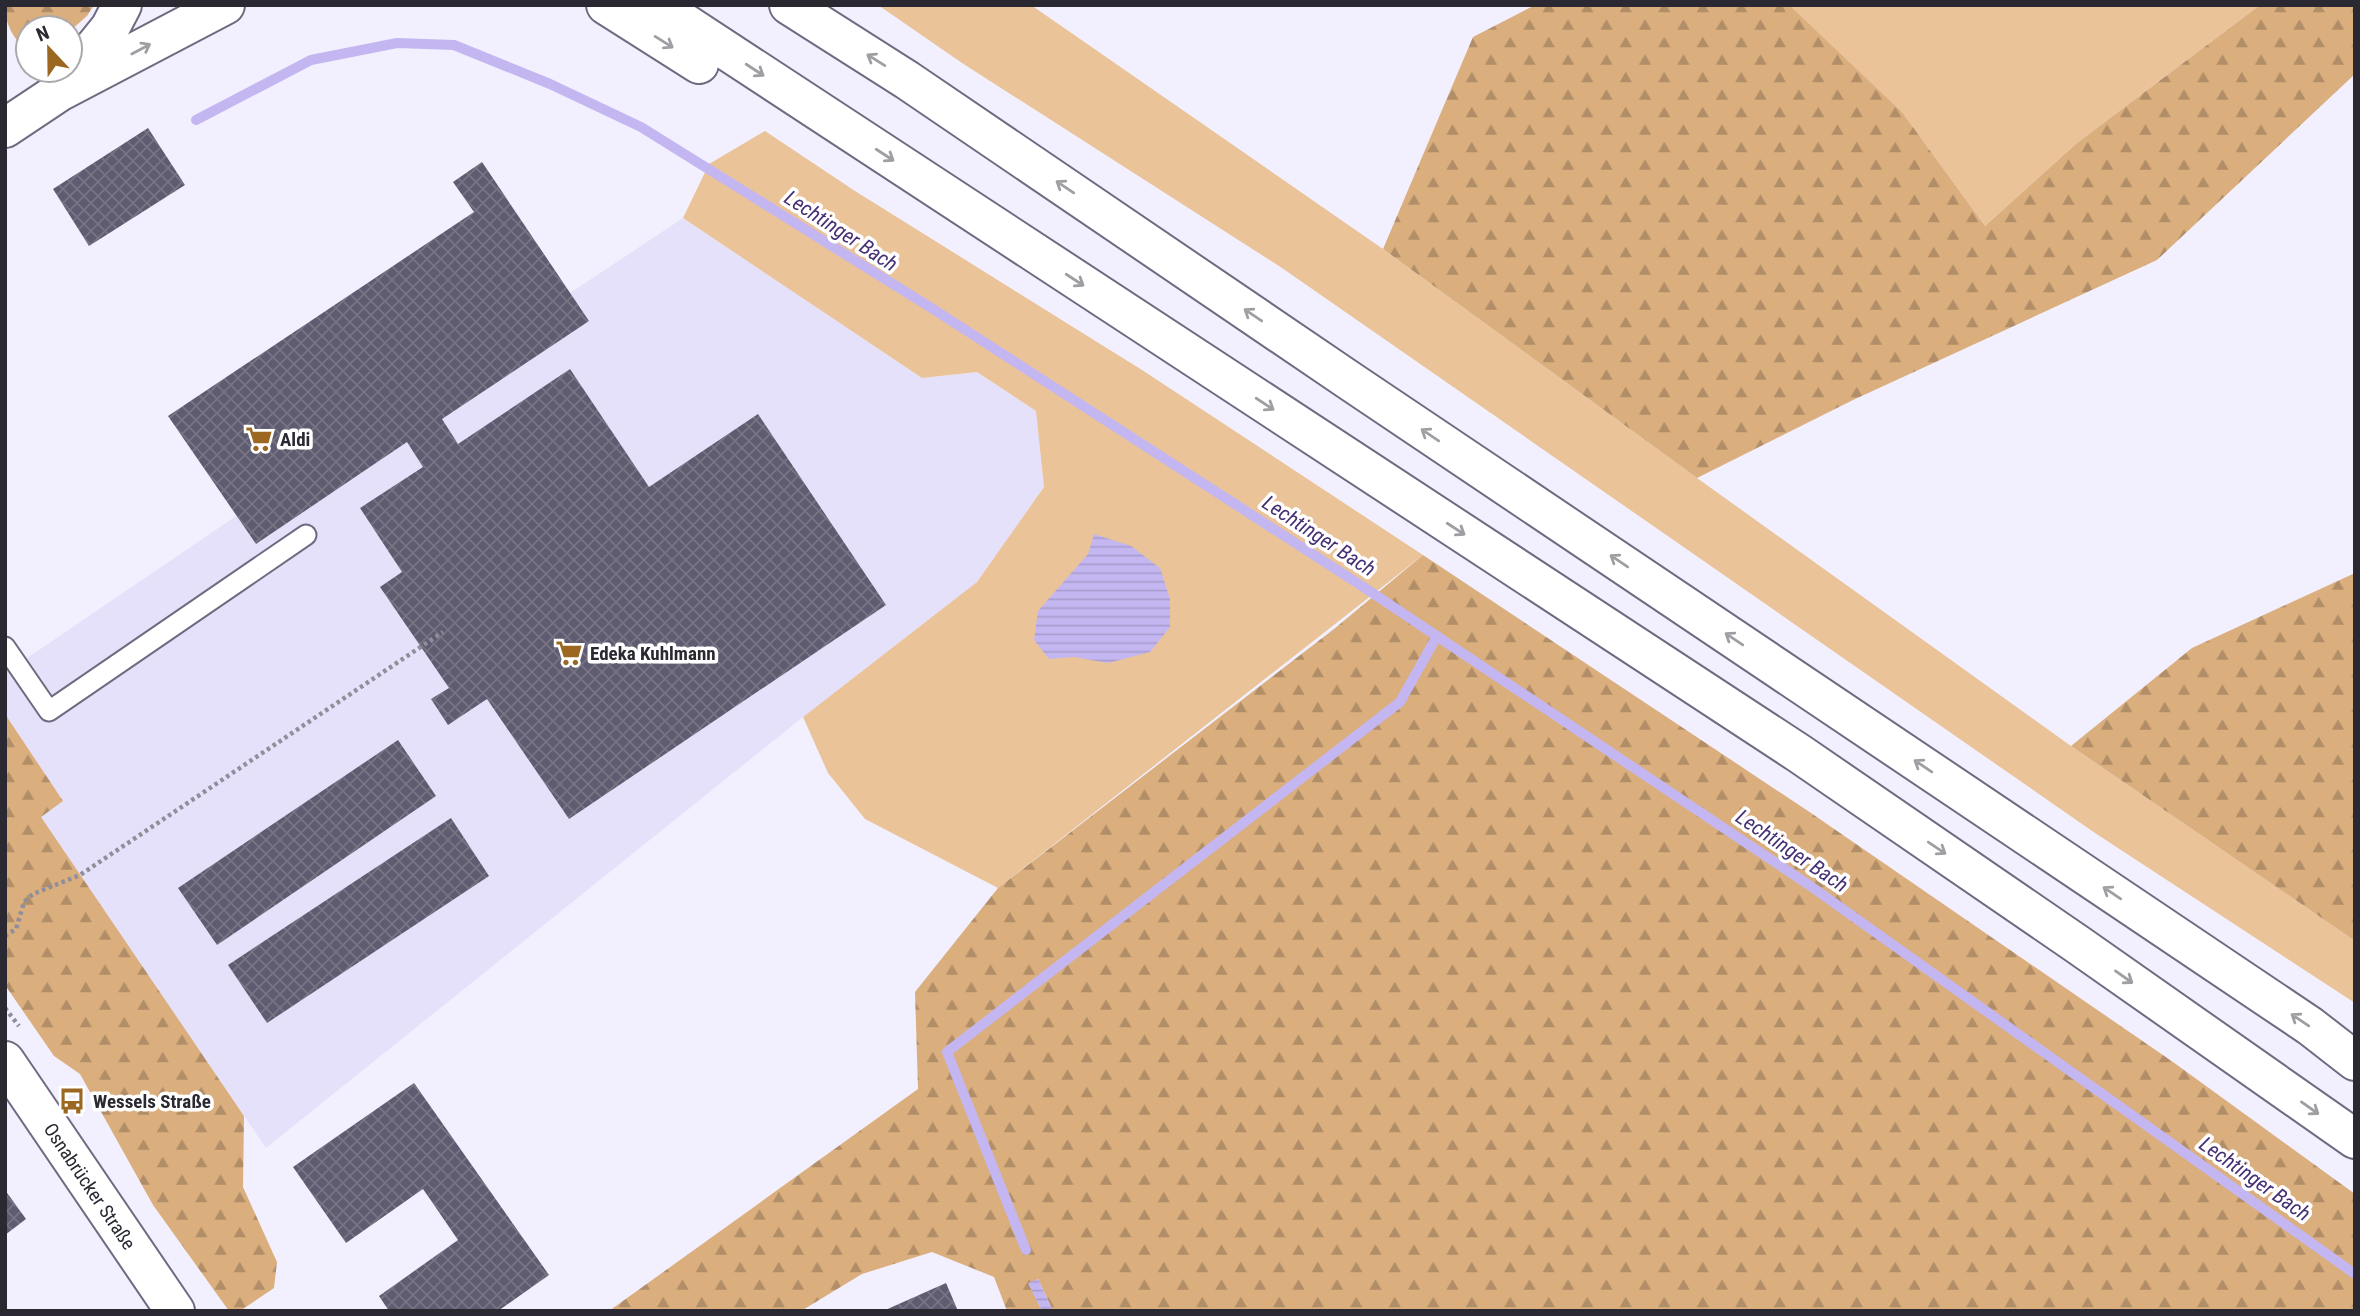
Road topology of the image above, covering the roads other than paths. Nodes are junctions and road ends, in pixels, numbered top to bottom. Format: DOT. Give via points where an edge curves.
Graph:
graph roads {
  1 [pos="122,5"];
  2 [pos="225,5"];
  3 [pos="606,5"];
  4 [pos="657,5"];
  5 [pos="789,5"];
  6 [pos="59,92"];
  7 [pos="827,118"];
  8 [pos="5,128"];
  9 [pos="306,535"];
  10 [pos="5,647"];
  11 [pos="5,1061"];
  12 [pos="2355,1061"];
  13 [pos="2355,1139"];
  14 [pos="175,1311"];
  1 -- 6 [label="main road" via="110,28"];
  6 -- 2 [label="main road, one-way"];
  3 -- 7 [label="main road, one-way" via="782,116"];
  4 -- 7 [label="main road, one-way"];
  12 -- 5 [label="main road, one-way" via="2310,1026"];
  6 -- 8 [label="main road"];
  7 -- 13 [label="main road, one-way" via="1800,754"];
  9 -- 10 [label="lane" via="49,711"];
  11 -- 14 [label="main road, Osnabrücker Straße"];
}
